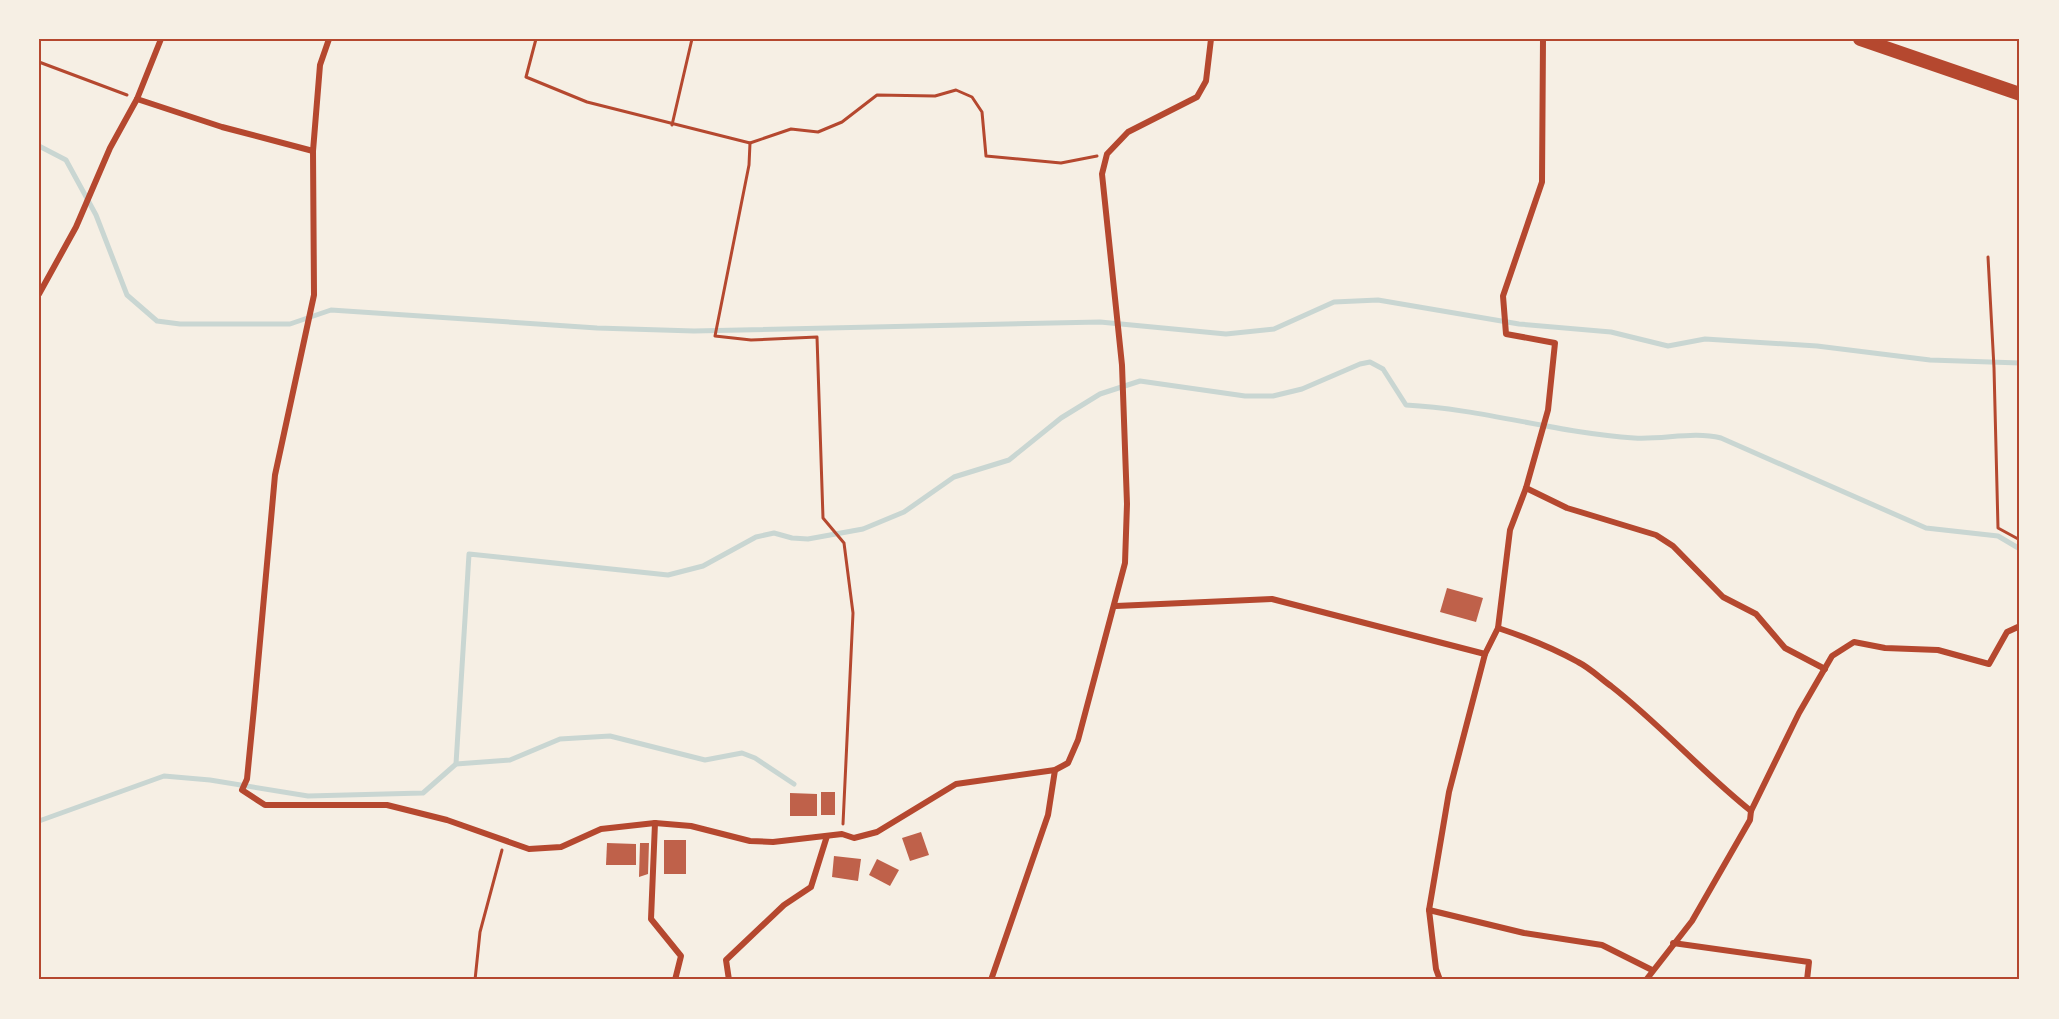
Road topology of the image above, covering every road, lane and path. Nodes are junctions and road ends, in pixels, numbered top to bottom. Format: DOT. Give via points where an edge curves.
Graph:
graph roads {
  1 [pos="161,39"];
  2 [pos="329,39"];
  3 [pos="536,39"];
  4 [pos="692,39"];
  5 [pos="1211,39"];
  6 [pos="1543,39"];
  7 [pos="1860,39"];
  8 [pos="39,62"];
  9 [pos="2020,94"];
  10 [pos="137,99"];
  11 [pos="672,125"];
  12 [pos="750,143"];
  13 [pos="313,151"];
  14 [pos="1107,154"];
  15 [pos="1988,257"];
  16 [pos="39,294"];
  17 [pos="1526,488"];
  18 [pos="2020,540"];
  19 [pos="1116,606"];
  20 [pos="2020,626"];
  21 [pos="1498,628"];
  22 [pos="1485,654"];
  23 [pos="1825,669"];
  24 [pos="1055,770"];
  25 [pos="1751,811"];
  26 [pos="655,823"];
  27 [pos="842,834"];
  28 [pos="827,836"];
  29 [pos="505,839"];
  30 [pos="1429,910"];
  31 [pos="1673,943"];
  32 [pos="1652,970"];
  33 [pos="475,980"];
  34 [pos="675,980"];
  35 [pos="729,980"];
  36 [pos="991,980"];
  37 [pos="1440,980"];
  38 [pos="1646,980"];
  39 [pos="1807,980"];
  1 -- 10 [label="street"];
  2 -- 13 [label="street" via="320,65"];
  3 -- 11 [label="path" via="526,77 587,102"];
  4 -- 11 [label="path"];
  5 -- 14 [label="street" via="1206,81 1197,97 1128,132"];
  6 -- 17 [label="street" via="1542,182 1503,296 1506,334 1555,343 1548,410"];
  7 -- 9 [label="main road"];
  8 -- 10 [label="path"];
  10 -- 13 [label="street"];
  10 -- 16 [label="street"];
  11 -- 12 [label="path"];
  12 -- 14 [label="path" via="791,129 818,132 842,122 877,95 935,96 956,90 972,97 982,112 986,156 1061,164"];
  12 -- 27 [label="path" via="715,336 817,337 823,518 844,543 853,613"];
  13 -- 29 [label="street" via="314,294 276,475 247,779 242,790 265,805 387,805"];
  14 -- 19 [label="street" via="1102,174 1122,365 1127,504 1125,563"];
  15 -- 18 [label="path" via="1998,528"];
  17 -- 21 [label="street" via="1510,530"];
  17 -- 23 [label="street" via="1567,508 1656,535 1673,546 1723,597 1756,614 1785,648"];
  19 -- 22 [label="street" via="1272,599"];
  19 -- 24 [label="street" via="1078,740 1068,763"];
  20 -- 23 [label="street" via="2007,632 1989,664 1938,650 1854,642 1832,656"];
  21 -- 22 [label="street"];
  21 -- 25 [label="street" via="1580,663 1637,706"];
  22 -- 30 [label="street" via="1449,792"];
  23 -- 25 [label="street" via="1798,713"];
  24 -- 27 [label="street" via="956,784 877,832 855,838"];
  24 -- 36 [label="street" via="1048,814"];
  25 -- 31 [label="street" via="1722,873"];
  26 -- 28 [label="street" via="691,826 750,841"];
  26 -- 29 [label="street" via="601,829 561,847 529,849"];
  26 -- 34 [label="street" via="651,919 681,956"];
  27 -- 28 [label="street"];
  28 -- 35 [label="street" via="812,887 784,905 726,960"];
  29 -- 33 [label="path" via="480,932"];
  30 -- 32 [label="street" via="1524,933 1602,945"];
  30 -- 37 [label="street"];
  31 -- 32 [label="street"];
  31 -- 39 [label="street" via="1809,962"];
  32 -- 38 [label="street"];
}
